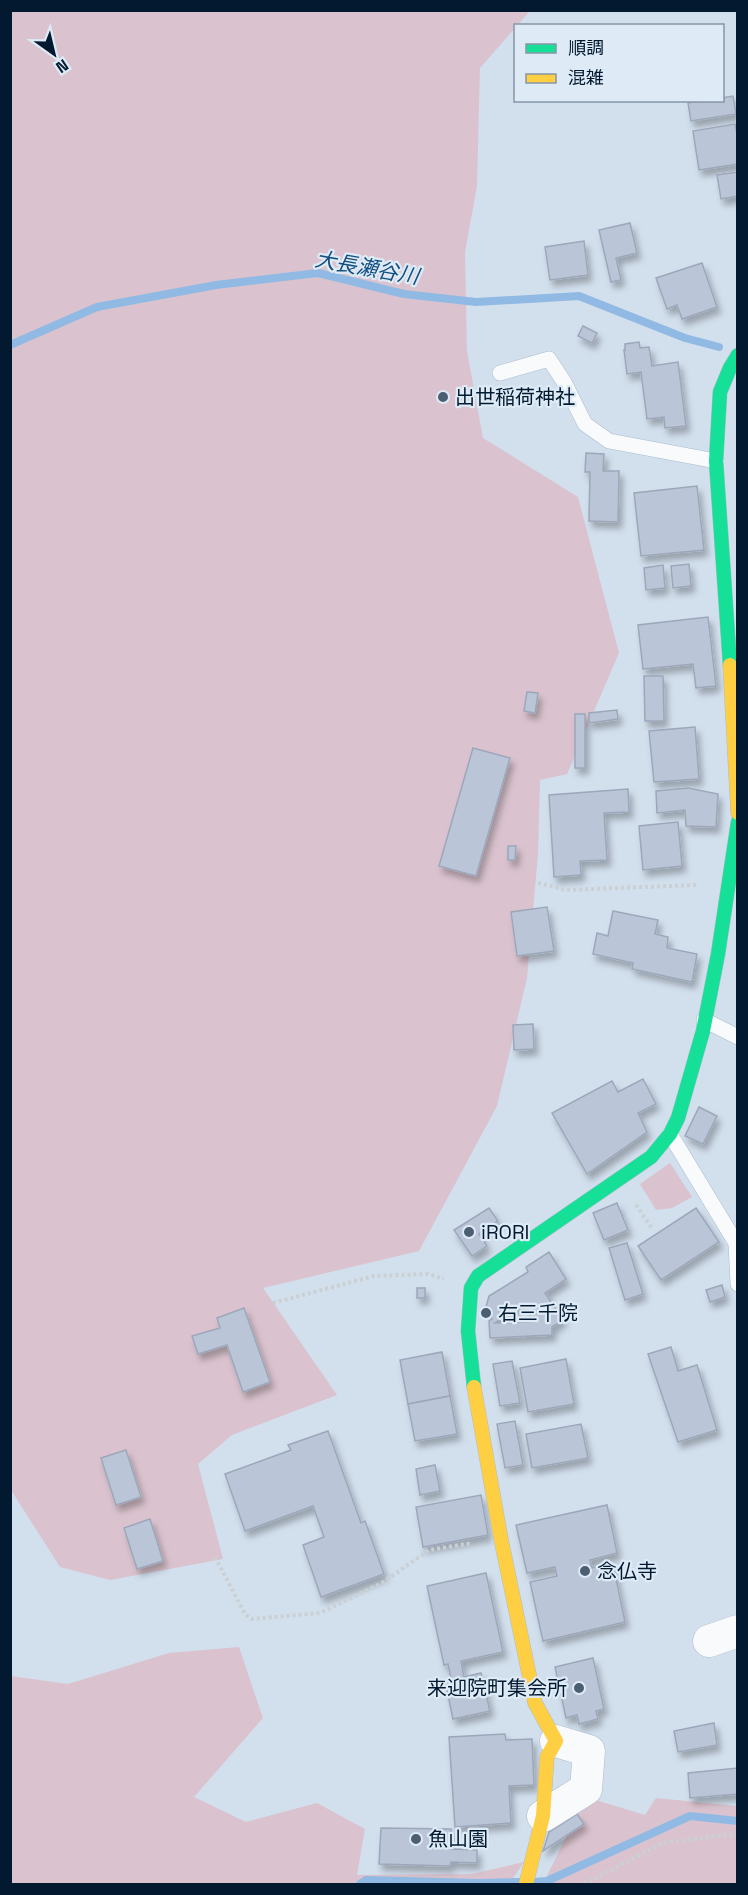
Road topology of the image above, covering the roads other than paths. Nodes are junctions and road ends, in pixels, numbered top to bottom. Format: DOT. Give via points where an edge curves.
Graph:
graph roads {
  1 [pos="738,355"];
  2 [pos="500,373"];
  3 [pos="716,460"];
  4 [pos="737,808"];
  5 [pos="738,813"];
  6 [pos="738,822"];
  7 [pos="705,1020"];
  8 [pos="738,1037"];
  9 [pos="670,1134"];
  10 [pos="731,1223"];
  11 [pos="738,1284"];
  12 [pos="556,1742"];
  13 [pos="543,1816"];
  14 [pos="527,1879"];
  1 -- 3 [label="street" via="720,392"];
  2 -- 3 [label="lane" via="549,359 585,423 609,441"];
  3 -- 4 [label="street"];
  4 -- 5 [label="street"];
  6 -- 7 [label="street"];
  7 -- 8 [label="lane"];
  7 -- 9 [label="street"];
  9 -- 10 [label="lane"];
  9 -- 12 [label="street" via="651,1157 495,1263 478,1276 471,1288 468,1331 473,1382 501,1539 535,1703"];
  10 -- 11 [label="lane"];
  12 -- 13 [label="street" via="547,1757"];
  12 -- 13 [label="street" via="589,1751 586,1789"];
  13 -- 14 [label="street"];
}
